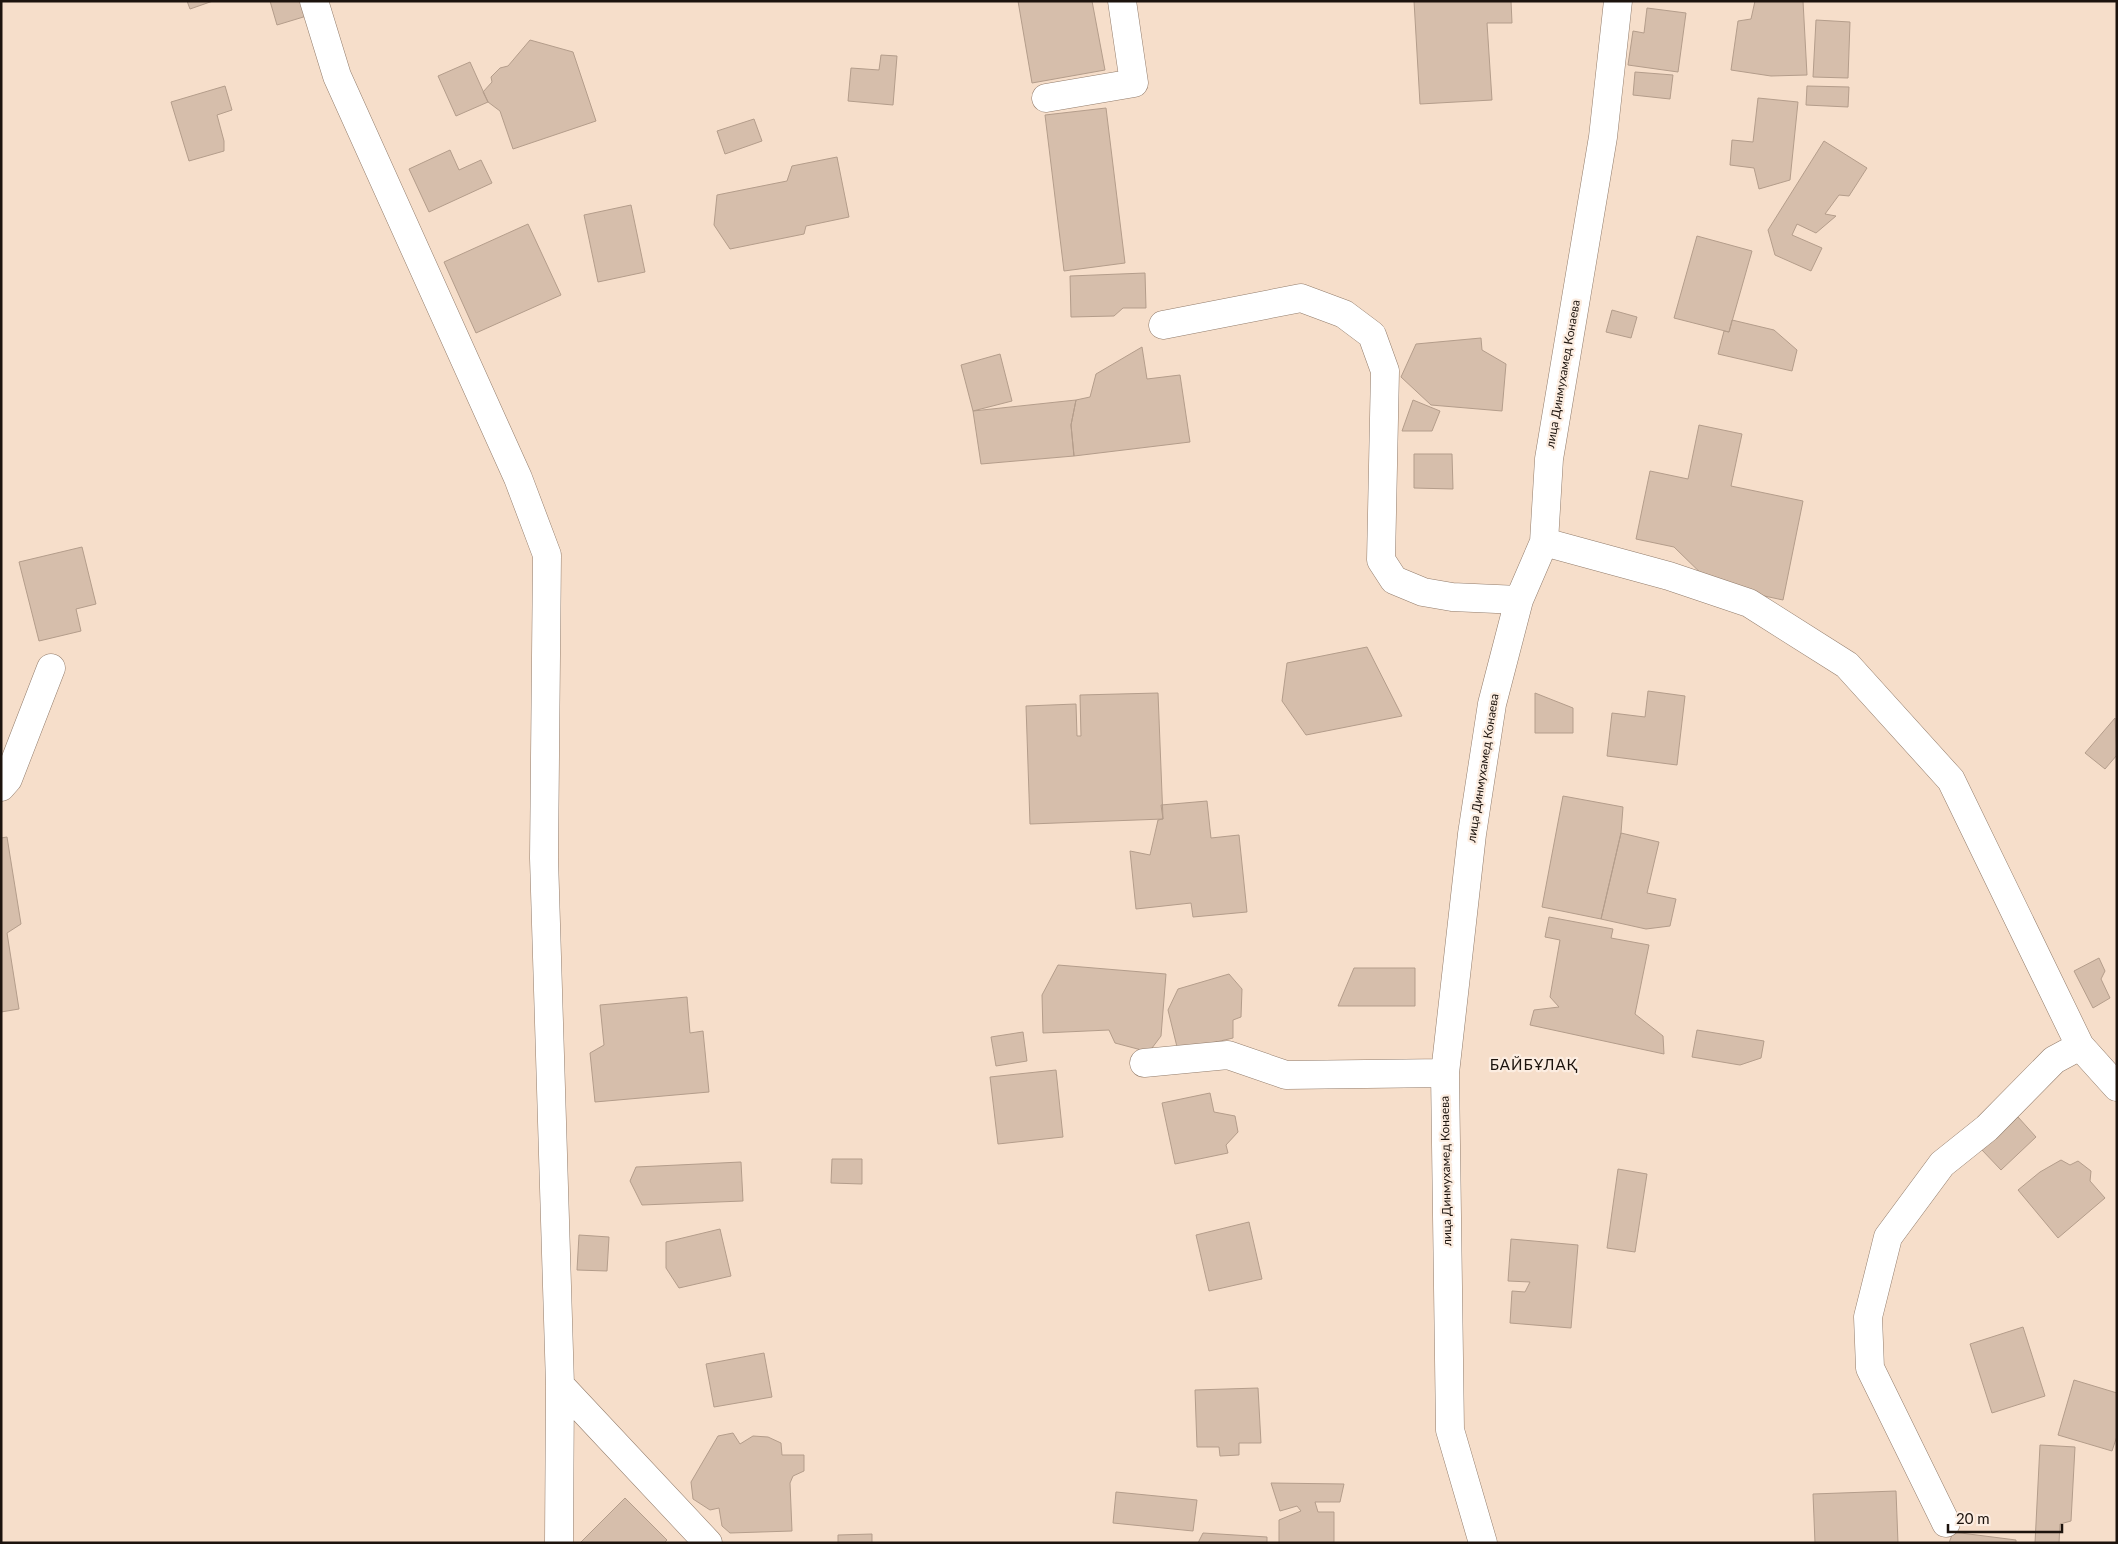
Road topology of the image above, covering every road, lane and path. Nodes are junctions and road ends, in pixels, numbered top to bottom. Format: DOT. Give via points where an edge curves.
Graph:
graph roads {
  1 [pos="314,1"];
  2 [pos="1122,1"];
  3 [pos="1618,1"];
  4 [pos="1046,98"];
  5 [pos="1163,325"];
  6 [pos="1544,542"];
  7 [pos="1519,600"];
  8 [pos="51,668"];
  9 [pos="1,787"];
  10 [pos="2080,1046"];
  11 [pos="1144,1063"];
  12 [pos="1445,1073"];
  13 [pos="2117,1087"];
  14 [pos="560,1385"];
  15 [pos="1946,1523"];
  16 [pos="559,1543"];
  17 [pos="708,1543"];
  18 [pos="1483,1543"];
  1 -- 14 [label="street" via="337,76 518,478 547,555 544,858"];
  2 -- 4 [label="street" via="1134,83"];
  3 -- 6 [label="street, лица Динмухамед Конаева" via="1603,137 1549,459"];
  5 -- 7 [label="street" via="1301,298 1344,314 1372,335 1385,371 1381,560 1394,580 1423,592 1452,597"];
  6 -- 7 [label="street, лица Динмухамед Конаева"];
  6 -- 10 [label="street" via="1669,576 1749,603 1847,665 1951,780"];
  7 -- 12 [label="street, лица Динмухамед Конаева" via="1491,714 1472,834"];
  8 -- 9 [label="street" via="8,779"];
  10 -- 13 [label="street"];
  10 -- 15 [label="street" via="2054,1060 1987,1128 1942,1164 1888,1237 1868,1317 1870,1368"];
  11 -- 12 [label="street" via="1228,1055 1286,1075"];
  12 -- 18 [label="street, лица Динмухамед Конаева" via="1450,1430"];
  14 -- 16 [label="street"];
  14 -- 17 [label="street"];
}
